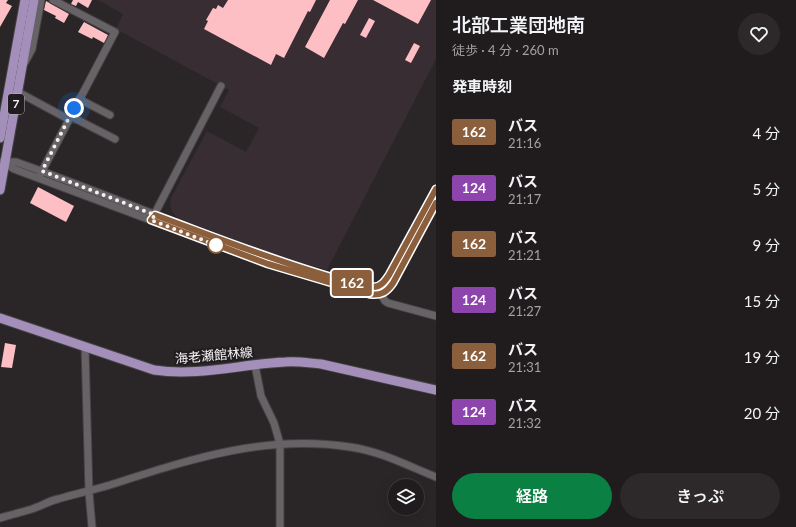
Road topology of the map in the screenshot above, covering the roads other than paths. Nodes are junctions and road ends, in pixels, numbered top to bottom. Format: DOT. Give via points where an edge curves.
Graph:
graph roads {
  1 [pos="25,0"];
  2 [pos="34,0"];
  3 [pos="41,0"];
  4 [pos="53,0"];
  5 [pos="22,44"];
  6 [pos="22,65"];
  7 [pos="221,86"];
  8 [pos="18,92"];
  9 [pos="79,99"];
  10 [pos="110,115"];
  11 [pos="69,117"];
  12 [pos="0,138"];
  13 [pos="115,139"];
  14 [pos="2,163"];
  15 [pos="40,174"];
  16 [pos="436,189"];
  17 [pos="0,190"];
  18 [pos="436,203"];
  19 [pos="153,217"];
  20 [pos="381,294"];
  21 [pos="436,316"];
  22 [pos="0,318"];
  23 [pos="85,347"];
  24 [pos="255,365"];
  25 [pos="436,390"];
  26 [pos="280,444"];
  27 [pos="436,477"];
  28 [pos="89,492"];
  29 [pos="0,518"];
  30 [pos="92,527"];
  31 [pos="280,527"];
  1 -- 5 [label="main road, 7"];
  2 -- 5 [label="main road, 7"];
  3 -- 6 [label="street" via="32,49"];
  4 -- 9 [label="street" via="115,32"];
  5 -- 6 [label="main road, 7"];
  5 -- 12 [label="main road, 7"];
  6 -- 8 [label="main road, 7"];
  7 -- 19 [label="street"];
  8 -- 11 [label="street"];
  8 -- 14 [label="main road, 7"];
  9 -- 10 [label="street"];
  9 -- 11 [label="street"];
  11 -- 13 [label="street"];
  11 -- 15 [label="street"];
  14 -- 15 [label="street" via="14,169"];
  14 -- 17 [label="main road, 7"];
  15 -- 19 [label="street"];
  16 -- 19 [label="street" via="385,282 373,288 270,258"];
  18 -- 20 [label="street" via="393,283"];
  19 -- 20 [label="street" via="268,264 369,294"];
  20 -- 21 [label="street" via="388,303"];
  22 -- 23 [label="main road, 海老瀬館林線"];
  23 -- 24 [label="main road, 海老瀬館林線" via="166,372 195,372"];
  23 -- 28 [label="street"];
  24 -- 25 [label="main road, 海老瀬館林線" via="285,362 321,364"];
  24 -- 26 [label="street" via="261,396 274,423"];
  26 -- 27 [label="street" via="314,443 352,447 381,454"];
  26 -- 28 [label="street" via="228,450 199,457"];
  26 -- 31 [label="street"];
  28 -- 29 [label="street" via="57,499"];
  28 -- 30 [label="street"];
}
